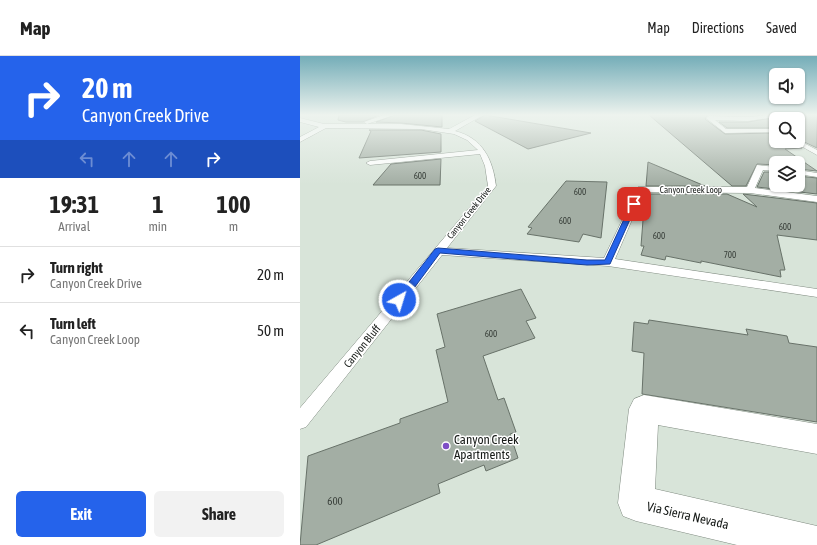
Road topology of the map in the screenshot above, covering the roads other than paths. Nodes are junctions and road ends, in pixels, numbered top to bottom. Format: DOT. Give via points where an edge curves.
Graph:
graph roads {
  1 [pos="469,138"];
  2 [pos="805,146"];
  3 [pos="482,152"];
  4 [pos="817,153"];
  5 [pos="370,163"];
  6 [pos="769,169"];
  7 [pos="805,173"];
  8 [pos="817,175"];
  9 [pos="750,190"];
  10 [pos="817,199"];
  11 [pos="438,251"];
  12 [pos="608,262"];
  13 [pos="817,293"];
  14 [pos="300,421"];
  15 [pos="817,439"];
  16 [pos="817,544"];
  1 -- 3 [label="lane, Canyon Creek Drive"];
  2 -- 4 [label="lane"];
  3 -- 5 [label="lane"];
  3 -- 11 [label="lane, Canyon Creek Drive" via="489,164 492,186"];
  6 -- 9 [label="lane" via="760,167"];
  7 -- 8 [label="lane"];
  9 -- 10 [label="lane, Canyon Creek Loop"];
  9 -- 12 [label="lane, Canyon Creek Loop" via="641,189"];
  11 -- 12 [label="lane, Canyon Creek Drive"];
  11 -- 14 [label="lane, Canyon Bluff"];
  12 -- 13 [label="lane, Canyon Creek Drive"];
  15 -- 16 [label="street, Via Sierra Nevada" via="644,409 636,503"];
}
